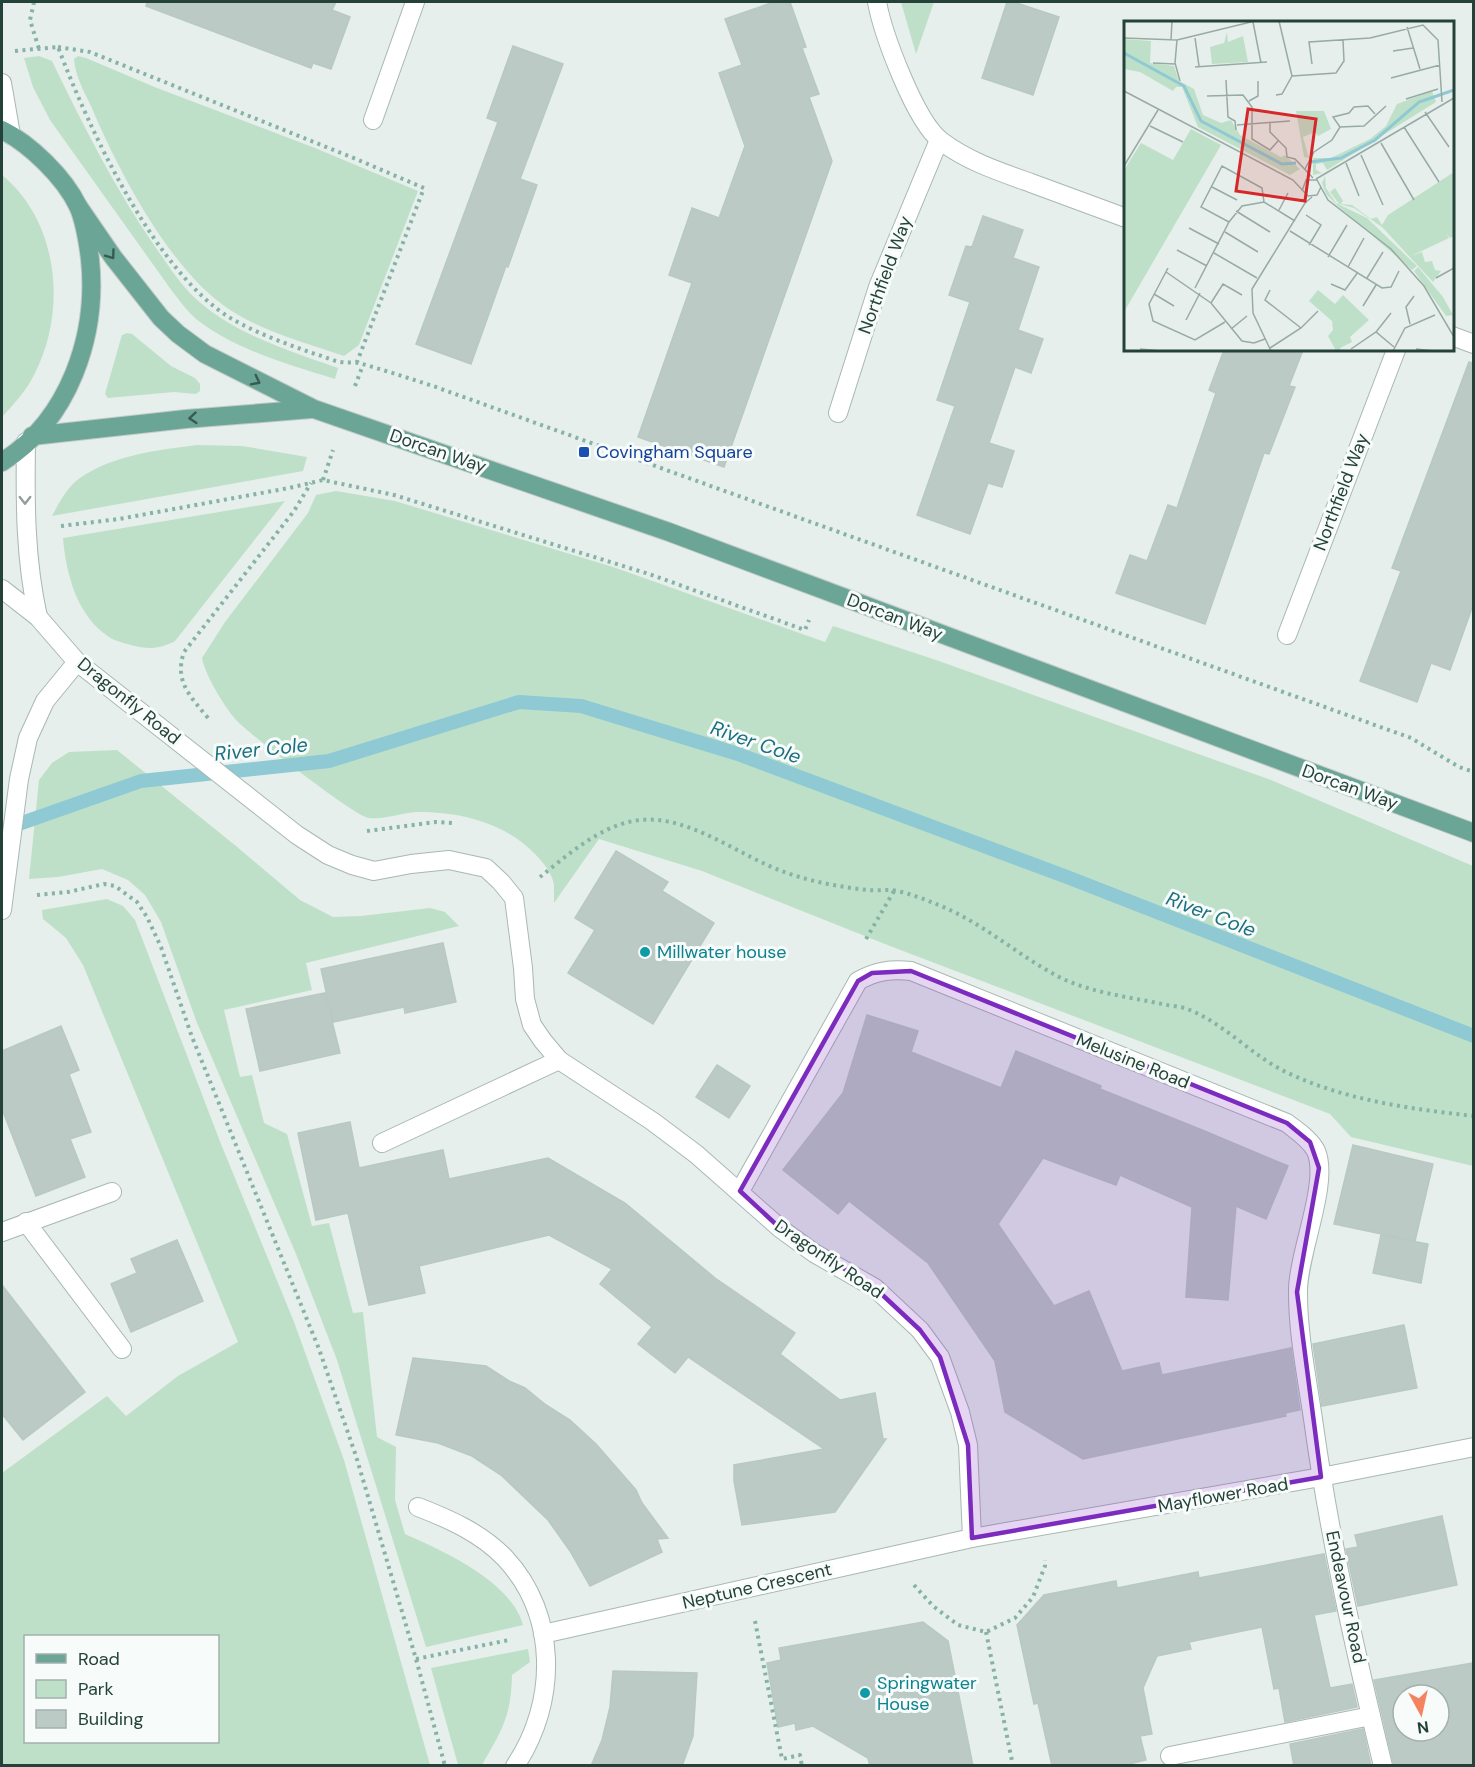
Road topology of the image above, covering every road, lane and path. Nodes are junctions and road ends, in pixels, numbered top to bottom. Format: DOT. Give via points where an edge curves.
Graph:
graph roads {
  1 [pos="34,2"];
  2 [pos="415,2"];
  3 [pos="878,2"];
  4 [pos="58,47"];
  5 [pos="39,49"];
  6 [pos="11,52"];
  7 [pos="2,83"];
  8 [pos="372,120"];
  9 [pos="6,132"];
  10 [pos="939,140"];
  11 [pos="78,206"];
  12 [pos="1124,218"];
  13 [pos="1454,337"];
  14 [pos="1473,344"];
  15 [pos="1396,351"];
  16 [pos="357,362"];
  17 [pos="314,409"];
  18 [pos="838,413"];
  19 [pos="29,439"];
  20 [pos="2,462"];
  21 [pos="312,483"];
  22 [pos="26,532"];
  23 [pos="2,589"];
  24 [pos="821,589"];
  25 [pos="38,617"];
  26 [pos="1287,635"];
  27 [pos="77,662"];
  28 [pos="208,719"];
  29 [pos="1473,772"];
  30 [pos="1473,832"];
  31 [pos="894,890"];
  32 [pos="4,894"];
  33 [pos="513,898"];
  34 [pos="858,981"];
  35 [pos="559,1060"];
  36 [pos="1473,1116"];
  37 [pos="382,1143"];
  38 [pos="740,1191"];
  39 [pos="112,1192"];
  40 [pos="26,1222"];
  41 [pos="2,1232"];
  42 [pos="122,1348"];
  43 [pos="1473,1447"];
  44 [pos="1321,1478"];
  45 [pos="418,1507"];
  46 [pos="1041,1526"];
  47 [pos="972,1538"];
  48 [pos="903,1553"];
  49 [pos="748,1588"];
  50 [pos="986,1632"];
  51 [pos="543,1634"];
  52 [pos="416,1659"];
  53 [pos="1371,1716"];
  54 [pos="1170,1756"];
  55 [pos="445,1766"];
  56 [pos="515,1766"];
  57 [pos="802,1766"];
  58 [pos="1013,1766"];
  59 [pos="1383,1766"];
  1 -- 5 [label="path" via="30,20"];
  2 -- 8 [label="street"];
  3 -- 10 [label="street" via="898,68 919,113"];
  4 -- 5 [label="path"];
  4 -- 16 [label="path" via="99,143 170,260 195,291 232,319 261,334 340,362"];
  4 -- 16 [label="path" via="90,52 424,188"];
  5 -- 6 [label="path"];
  7 -- 9 [label="street"];
  9 -- 11 [label="main road, Dorcan Way" via="45,162"];
  10 -- 12 [label="street" via="983,166"];
  10 -- 18 [label="street, Northfield Way" via="878,286"];
  11 -- 17 [label="main road, Dorcan Way, one-way" via="112,257 178,334 205,354"];
  11 -- 19 [label="main road" via="92,273 84,347 76,371 55,408"];
  13 -- 14 [label="street"];
  15 -- 26 [label="street, Northfield Way"];
  16 -- 29 [label="path" via="1411,738"];
  17 -- 19 [label="main road, Dorcan Way, one-way" via="186,419"];
  17 -- 24 [label="main road, Dorcan Way"];
  19 -- 20 [label="main road"];
  19 -- 22 [label="street, one-way"];
  21 -- 22 [label="path"];
  21 -- 24 [label="path" via="323,480 394,495 604,560 805,630"];
  21 -- 28 [label="path" via="184,652 179,672"];
  22 -- 25 [label="street"];
  23 -- 25 [label="street, Dragonfly Road"];
  24 -- 30 [label="main road, Dorcan Way"];
  25 -- 27 [label="street, Dragonfly Road"];
  27 -- 32 [label="street" via="45,701 28,738"];
  27 -- 33 [label="street, Dragonfly Road" via="297,835 328,855 374,871 449,860 486,868"];
  31 -- 33 [label="path" via="811,881 761,863 681,824 641,820 602,832"];
  31 -- 34 [label="path" via="859,952"];
  31 -- 36 [label="path" via="980,925 1064,979 1116,996 1187,1009 1284,1072 1374,1101"];
  32 -- 52 [label="path" via="55,894 104,884 115,886 137,902 147,917 320,1349"];
  33 -- 35 [label="street, Dragonfly Road" via="525,999 532,1024"];
  34 -- 38 [label="street"];
  34 -- 44 [label="street, Melusine Road" via="891,969 911,971 1287,1123 1310,1142 1319,1168 1299,1267 1299,1323"];
  35 -- 37 [label="street"];
  35 -- 38 [label="street, Dragonfly Road" via="652,1121"];
  38 -- 47 [label="street, Dragonfly Road" via="780,1229 813,1253 875,1288 920,1330 940,1356 968,1445"];
  39 -- 40 [label="street"];
  40 -- 41 [label="street"];
  40 -- 42 [label="street"];
  43 -- 44 [label="street, Mayflower Road"];
  44 -- 46 [label="street, Mayflower Road"];
  44 -- 53 [label="street, Endeavour Road"];
  45 -- 51 [label="street" via="476,1534 503,1556 528,1588"];
  46 -- 47 [label="street, Mayflower Road"];
  46 -- 50 [label="path" via="1045,1566 1033,1597 1015,1618"];
  47 -- 48 [label="street, Neptune Crescent"];
  48 -- 49 [label="street, Neptune Crescent"];
  48 -- 50 [label="path" via="906,1571 933,1606 958,1624"];
  49 -- 51 [label="street, Neptune Crescent"];
  49 -- 57 [label="path" via="782,1759 800,1755"];
  50 -- 58 [label="path"];
  51 -- 52 [label="path"];
  51 -- 56 [label="street" via="548,1660 546,1689 538,1721"];
  52 -- 55 [label="path"];
  53 -- 54 [label="street"];
  53 -- 59 [label="street, Endeavour Road"];
}
